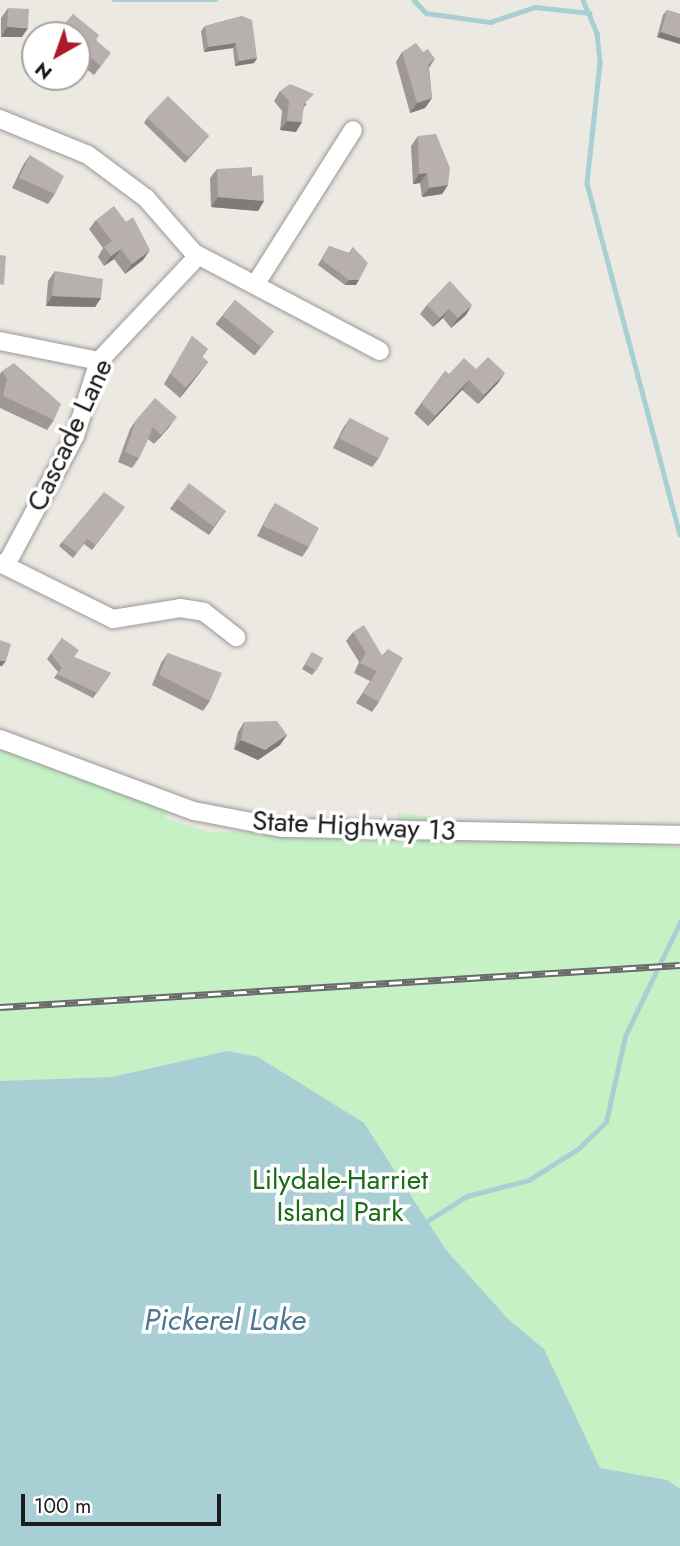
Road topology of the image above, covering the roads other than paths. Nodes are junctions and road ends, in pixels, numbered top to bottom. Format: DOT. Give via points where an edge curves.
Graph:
graph roads {
  1 [pos="0,119"];
  2 [pos="353,130"];
  3 [pos="194,253"];
  4 [pos="255,285"];
  5 [pos="0,341"];
  6 [pos="380,351"];
  7 [pos="99,361"];
  8 [pos="4,563"];
  9 [pos="236,637"];
  10 [pos="0,739"];
  11 [pos="680,835"];
  1 -- 3 [label="street" via="88,155 146,198"];
  2 -- 4 [label="street"];
  3 -- 4 [label="street"];
  3 -- 7 [label="street, Cascade Lane"];
  4 -- 6 [label="street"];
  5 -- 7 [label="street"];
  7 -- 8 [label="street, Cascade Lane" via="75,436"];
  8 -- 9 [label="street" via="83,610 113,620 180,608 204,612"];
  10 -- 11 [label="street, State Highway 13" via="194,811 283,828"];
}
